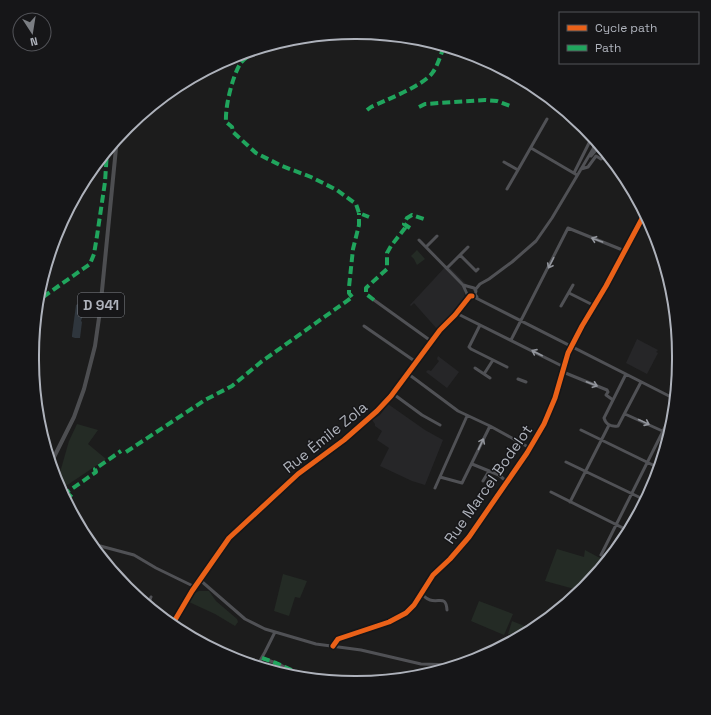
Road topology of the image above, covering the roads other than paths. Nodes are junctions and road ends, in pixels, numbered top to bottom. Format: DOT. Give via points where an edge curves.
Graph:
graph roads {
  1 [pos="547,119"];
  2 [pos="589,143"];
  3 [pos="592,146"];
  4 [pos="531,148"];
  5 [pos="116,149"];
  6 [pos="597,151"];
  7 [pos="603,158"];
  8 [pos="585,161"];
  9 [pos="504,162"];
  10 [pos="581,169"];
  11 [pos="518,170"];
  12 [pos="576,174"];
  13 [pos="507,189"];
  14 [pos="641,220"];
  15 [pos="437,236"];
  16 [pos="419,240"];
  17 [pos="426,247"];
  18 [pos="468,247"];
  19 [pos="625,251"];
  20 [pos="460,255"];
  21 [pos="447,268"];
  22 [pos="478,269"];
  23 [pos="485,281"];
  24 [pos="464,285"];
  25 [pos="573,285"];
  26 [pos="470,287"];
  27 [pos="569,293"];
  28 [pos="472,294"];
  29 [pos="374,300"];
  30 [pos="561,306"];
  31 [pos="594,306"];
  32 [pos="458,312"];
  33 [pos="521,320"];
  34 [pos="480,325"];
  35 [pos="364,326"];
  36 [pos="511,340"];
  37 [pos="431,341"];
  38 [pos="571,346"];
  39 [pos="493,360"];
  40 [pos="416,362"];
  41 [pos="564,366"];
  42 [pos="475,368"];
  43 [pos="507,368"];
  44 [pos="563,372"];
  45 [pos="407,374"];
  46 [pos="484,374"];
  47 [pos="626,374"];
  48 [pos="490,378"];
  49 [pos="518,379"];
  50 [pos="526,382"];
  51 [pos="641,382"];
  52 [pos="392,393"];
  53 [pos="669,396"];
  54 [pos="613,400"];
  55 [pos="625,414"];
  56 [pos="467,416"];
  57 [pos="440,425"];
  58 [pos="609,425"];
  59 [pos="490,426"];
  60 [pos="581,430"];
  61 [pos="663,431"];
  62 [pos="602,440"];
  63 [pos="530,448"];
  64 [pos="54,455"];
  65 [pos="566,462"];
  66 [pos="648,462"];
  67 [pos="472,464"];
  68 [pos="654,465"];
  69 [pos="489,470"];
  70 [pos="586,472"];
  71 [pos="440,476"];
  72 [pos="483,481"];
  73 [pos="507,482"];
  74 [pos="435,488"];
  75 [pos="551,492"];
  76 [pos="632,494"];
  77 [pos="640,498"];
  78 [pos="570,502"];
  79 [pos="616,524"];
  80 [pos="624,528"];
  81 [pos="99,546"];
  82 [pos="601,556"];
  83 [pos="200,580"];
  84 [pos="195,587"];
  85 [pos="421,594"];
  86 [pos="448,610"];
  87 [pos="175,620"];
  88 [pos="275,632"];
  89 [pos="333,646"];
  90 [pos="262,658"];
  91 [pos="260,661"];
  92 [pos="439,665"];
  93 [pos="289,669"];
  1 -- 4 [label="street"];
  2 -- 12 [label="street"];
  3 -- 8 [label="street"];
  4 -- 11 [label="street"];
  4 -- 12 [label="street"];
  5 -- 64 [label="main road, D 941" via="95,346 78,406"];
  6 -- 8 [label="street"];
  7 -- 10 [label="street" via="596,156 588,167"];
  8 -- 10 [label="street"];
  9 -- 11 [label="street"];
  10 -- 12 [label="street"];
  11 -- 13 [label="street"];
  12 -- 23 [label="street" via="552,218 536,240 527,250"];
  14 -- 19 [label="street, Rue Marcel Bodelot"];
  15 -- 17 [label="street"];
  16 -- 17 [label="street"];
  17 -- 21 [label="street"];
  18 -- 20 [label="street"];
  19 -- 31 [label="street, Rue Marcel Bodelot"];
  19 -- 33 [label="street, one-way" via="568,228"];
  20 -- 21 [label="street"];
  20 -- 22 [label="street" via="476,271"];
  21 -- 24 [label="street"];
  23 -- 26 [label="street"];
  23 -- 28 [label="street" via="477,286"];
  24 -- 26 [label="street"];
  24 -- 28 [label="street"];
  25 -- 27 [label="street"];
  26 -- 28 [label="street"];
  26 -- 28 [label="street"];
  27 -- 30 [label="street"];
  27 -- 31 [label="street"];
  28 -- 32 [label="street, Rue Émile Zola"];
  28 -- 33 [label="street"];
  29 -- 37 [label="street"];
  31 -- 38 [label="street, Rue Marcel Bodelot"];
  32 -- 34 [label="street"];
  32 -- 37 [label="street, Rue Émile Zola"];
  33 -- 36 [label="street"];
  33 -- 38 [label="street"];
  34 -- 36 [label="street"];
  34 -- 39 [label="street" via="470,347"];
  35 -- 40 [label="street"];
  41 -- 36 [label="street, one-way"];
  37 -- 40 [label="street, Rue Émile Zola"];
  38 -- 41 [label="street, Rue Marcel Bodelot"];
  38 -- 47 [label="street"];
  39 -- 43 [label="street"];
  39 -- 46 [label="street"];
  40 -- 45 [label="street, Rue Émile Zola"];
  41 -- 44 [label="street, Rue Marcel Bodelot"];
  42 -- 46 [label="street"];
  44 -- 54 [label="street, one-way" via="607,390 606,395"];
  44 -- 63 [label="street, Rue Marcel Bodelot" via="549,414"];
  45 -- 52 [label="street, Rue Émile Zola"];
  45 -- 56 [label="street"];
  46 -- 48 [label="street"];
  47 -- 51 [label="street"];
  47 -- 54 [label="street"];
  49 -- 50 [label="street"];
  51 -- 53 [label="street"];
  51 -- 55 [label="street"];
  52 -- 57 [label="street"];
  52 -- 83 [label="street, Rue Émile Zola" via="361,426 298,474 241,526 229,538"];
  54 -- 58 [label="street" via="604,418"];
  55 -- 58 [label="street" via="618,426"];
  55 -- 61 [label="street, one-way"];
  56 -- 59 [label="street"];
  56 -- 71 [label="street"];
  58 -- 62 [label="street"];
  59 -- 63 [label="street"];
  67 -- 59 [label="street, one-way"];
  60 -- 62 [label="street"];
  61 -- 66 [label="street"];
  62 -- 66 [label="street"];
  62 -- 70 [label="street"];
  63 -- 73 [label="street, Rue Marcel Bodelot"];
  65 -- 70 [label="street"];
  66 -- 68 [label="street"];
  66 -- 76 [label="street"];
  67 -- 69 [label="street"];
  67 -- 71 [label="street" via="462,483"];
  69 -- 72 [label="street"];
  69 -- 73 [label="street"];
  70 -- 76 [label="street"];
  70 -- 78 [label="street"];
  71 -- 74 [label="street"];
  73 -- 85 [label="street, Rue Marcel Bodelot" via="469,537 432,575"];
  75 -- 78 [label="street"];
  76 -- 77 [label="street"];
  76 -- 79 [label="street"];
  78 -- 79 [label="street"];
  79 -- 80 [label="street"];
  79 -- 82 [label="street"];
  81 -- 84 [label="street" via="134,555"];
  83 -- 84 [label="street, Rue Émile Zola"];
  83 -- 88 [label="street" via="245,619"];
  84 -- 87 [label="street, Rue Émile Zola"];
  85 -- 86 [label="street" via="430,600 443,600"];
  85 -- 89 [label="street, Rue Marcel Bodelot" via="413,607 397,619 338,639"];
  88 -- 89 [label="street" via="316,644"];
  88 -- 90 [label="street"];
  89 -- 92 [label="street" via="421,664"];
  90 -- 91 [label="street"];
  90 -- 93 [label="street"];
}
